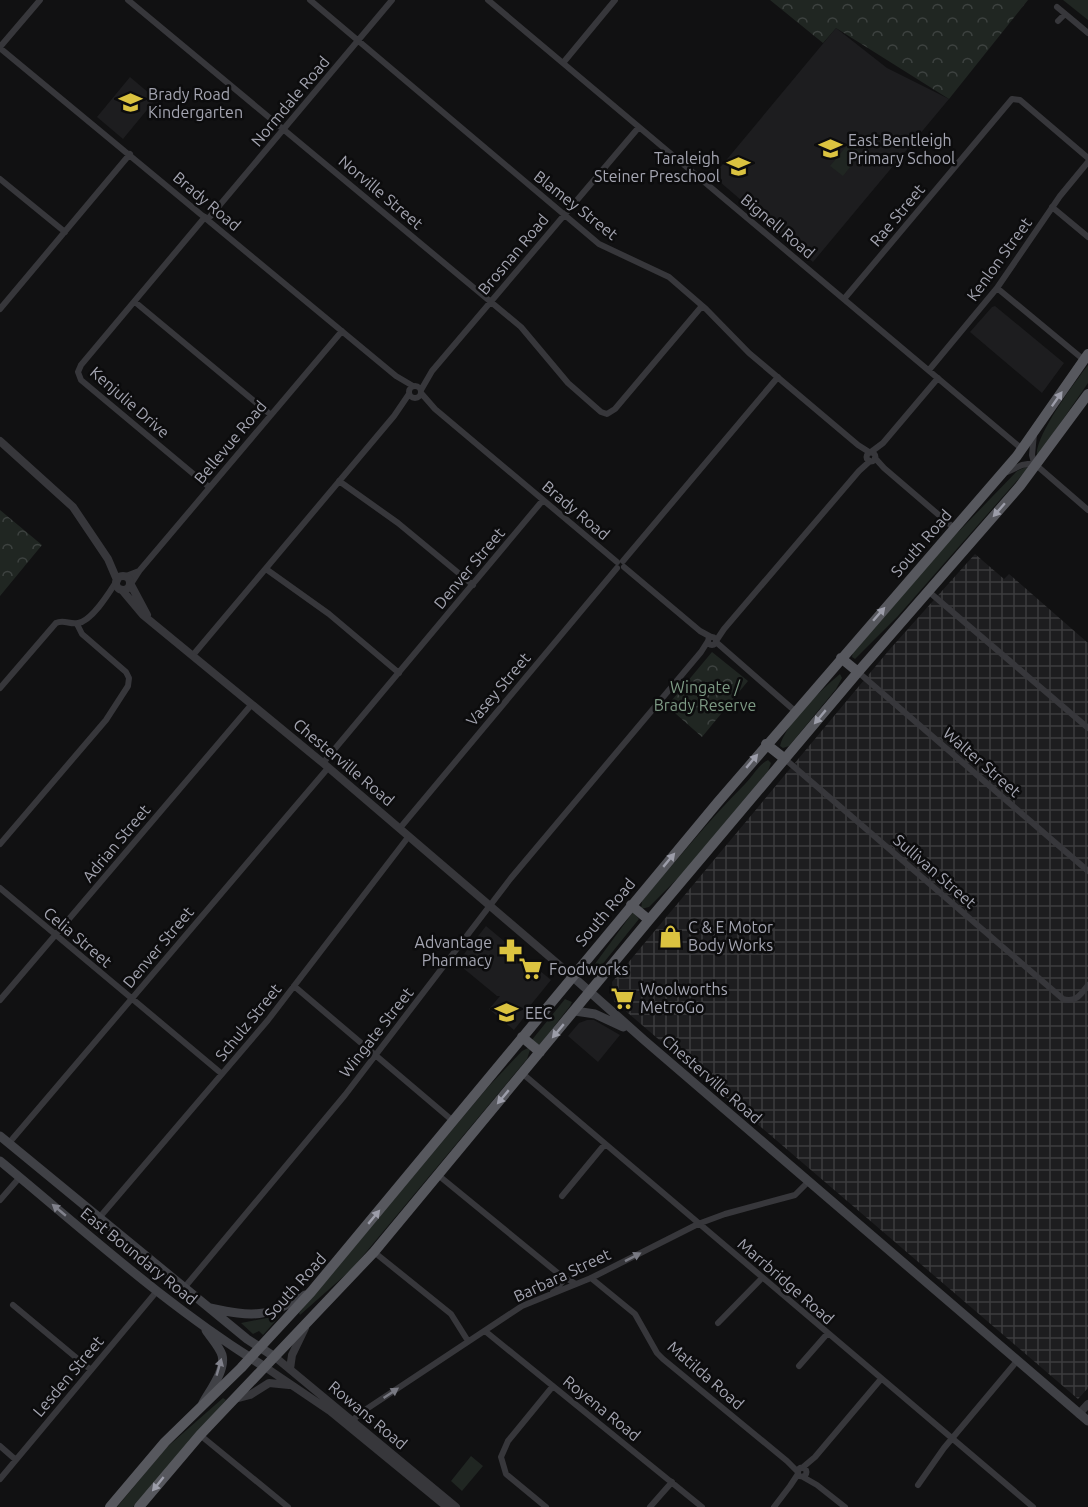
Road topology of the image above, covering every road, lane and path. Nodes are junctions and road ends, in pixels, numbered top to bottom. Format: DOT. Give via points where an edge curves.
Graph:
graph roads {
  1 [pos="40,0"];
  2 [pos="128,0"];
  3 [pos="310,0"];
  4 [pos="392,0"];
  5 [pos="488,0"];
  6 [pos="615,0"];
  7 [pos="1057,7"];
  8 [pos="1065,14"];
  9 [pos="1058,21"];
  10 [pos="1088,33"];
  11 [pos="358,41"];
  12 [pos="0,47"];
  13 [pos="563,63"];
  14 [pos="639,127"];
  15 [pos="285,128"];
  16 [pos="130,154"];
  17 [pos="1088,160"];
  18 [pos="0,179"];
  19 [pos="1052,207"];
  20 [pos="564,215"];
  21 [pos="206,218"];
  22 [pos="65,232"];
  23 [pos="1088,237"];
  24 [pos="997,288"];
  25 [pos="844,300"];
  26 [pos="135,302"];
  27 [pos="490,302"];
  28 [pos="702,306"];
  29 [pos="0,309"];
  30 [pos="342,331"];
  31 [pos="1086,357"];
  32 [pos="929,370"];
  33 [pos="778,377"];
  34 [pos="938,378"];
  35 [pos="415,392"];
  36 [pos="1088,394"];
  37 [pos="271,415"];
  38 [pos="1035,432"];
  39 [pos="0,441"];
  40 [pos="1022,449"];
  41 [pos="871,457"];
  42 [pos="1035,464"];
  43 [pos="1001,475"];
  44 [pos="339,481"];
  45 [pos="209,487"];
  46 [pos="543,500"];
  47 [pos="1088,510"];
  48 [pos="954,528"];
  49 [pos="620,564"];
  50 [pos="266,569"];
  51 [pos="140,570"];
  52 [pos="121,582"];
  53 [pos="131,584"];
  54 [pos="473,585"];
  55 [pos="928,591"];
  56 [pos="152,621"];
  57 [pos="77,624"];
  58 [pos="712,641"];
  59 [pos="193,656"];
  60 [pos="841,658"];
  61 [pos="858,672"];
  62 [pos="399,673"];
  63 [pos="0,688"];
  64 [pos="252,704"];
  65 [pos="795,711"];
  66 [pos="1088,728"];
  67 [pos="766,744"];
  68 [pos="784,759"];
  69 [pos="326,766"];
  70 [pos="400,828"];
  71 [pos="409,836"];
  72 [pos="0,844"];
  73 [pos="1088,871"];
  74 [pos="0,888"];
  75 [pos="490,905"];
  76 [pos="631,905"];
  77 [pos="649,920"];
  78 [pos="55,935"];
  79 [pos="572,976"];
  80 [pos="1088,985"];
  81 [pos="294,986"];
  82 [pos="590,992"];
  83 [pos="132,998"];
  84 [pos="0,1000"];
  85 [pos="575,1011"];
  86 [pos="633,1031"];
  87 [pos="522,1037"];
  88 [pos="540,1052"];
  89 [pos="375,1055"];
  90 [pos="222,1074"];
  91 [pos="523,1074"];
  92 [pos="453,1121"];
  93 [pos="0,1136"];
  94 [pos="9,1143"];
  95 [pos="605,1144"];
  96 [pos="0,1161"];
  97 [pos="438,1175"];
  98 [pos="20,1177"];
  99 [pos="51,1179"];
  100 [pos="808,1182"];
  101 [pos="39,1193"];
  102 [pos="562,1196"];
  103 [pos="0,1200"];
  104 [pos="99,1218"];
  105 [pos="698,1224"];
  106 [pos="374,1252"];
  107 [pos="559,1274"];
  108 [pos="591,1278"];
  109 [pos="762,1278"];
  110 [pos="576,1284"];
  111 [pos="184,1288"];
  112 [pos="156,1291"];
  113 [pos="311,1292"];
  114 [pos="552,1294"];
  115 [pos="13,1305"];
  116 [pos="208,1307"];
  117 [pos="718,1323"];
  118 [pos="307,1324"];
  119 [pos="205,1328"];
  120 [pos="485,1331"];
  121 [pos="827,1334"];
  122 [pos="468,1341"];
  123 [pos="259,1348"];
  124 [pos="274,1357"];
  125 [pos="250,1358"];
  126 [pos="1017,1361"];
  127 [pos="799,1366"];
  128 [pos="265,1367"];
  129 [pos="290,1369"];
  130 [pos="91,1370"];
  131 [pos="881,1379"];
  132 [pos="291,1386"];
  133 [pos="553,1386"];
  134 [pos="235,1399"];
  135 [pos="1088,1404"];
  136 [pos="200,1408"];
  137 [pos="1079,1414"];
  138 [pos="1088,1421"];
  139 [pos="353,1422"];
  140 [pos="355,1432"];
  141 [pos="200,1435"];
  142 [pos="952,1438"];
  143 [pos="0,1446"];
  144 [pos="16,1460"];
  145 [pos="802,1472"];
  146 [pos="417,1478"];
  147 [pos="0,1479"];
  148 [pos="672,1482"];
  149 [pos="918,1485"];
  150 [pos="277,1503"];
  151 [pos="110,1507"];
  152 [pos="139,1507"];
  153 [pos="288,1507"];
  154 [pos="447,1507"];
  155 [pos="456,1507"];
  156 [pos="546,1507"];
  157 [pos="650,1507"];
  158 [pos="702,1507"];
  159 [pos="774,1507"];
  160 [pos="844,1507"];
  161 [pos="1033,1507"];
  1 -- 12 [label="street"];
  2 -- 15 [label="street, Norville Street"];
  3 -- 11 [label="street, Blamey Street"];
  4 -- 11 [label="street, Normdale Road"];
  5 -- 13 [label="street, Bignell Road"];
  6 -- 13 [label="street"];
  7 -- 8 [label="street"];
  8 -- 9 [label="street"];
  8 -- 10 [label="street"];
  11 -- 15 [label="street, Normdale Road"];
  11 -- 20 [label="street, Blamey Street"];
  12 -- 16 [label="street, Brady Road"];
  13 -- 14 [label="street, Bignell Road"];
  14 -- 20 [label="street, Brosnan Road"];
  14 -- 25 [label="street, Bignell Road"];
  15 -- 21 [label="street, Normdale Road"];
  15 -- 27 [label="street, Norville Street"];
  16 -- 21 [label="street, Brady Road"];
  16 -- 22 [label="street"];
  17 -- 19 [label="street, Kenlon Street"];
  17 -- 25 [label="street, Rae Street" via="1015,98"];
  18 -- 22 [label="street"];
  19 -- 23 [label="street"];
  19 -- 24 [label="street, Kenlon Street"];
  20 -- 27 [label="street, Brosnan Road"];
  20 -- 28 [label="street, Blamey Street" via="604,247 669,277"];
  21 -- 26 [label="street, Normdale Road"];
  21 -- 30 [label="street, Brady Road"];
  22 -- 29 [label="street"];
  24 -- 31 [label="street"];
  24 -- 32 [label="street, Kenlon Street"];
  25 -- 32 [label="street, Bignell Road"];
  26 -- 37 [label="street"];
  26 -- 45 [label="street, Kenjulie Drive" via="81,365 79,377"];
  27 -- 28 [label="street, Norville Street" via="528,333 568,383 607,414 615,410"];
  27 -- 35 [label="street, Brosnan Road"];
  28 -- 33 [label="street, Blamey Street"];
  30 -- 35 [label="street, Brady Road"];
  30 -- 37 [label="street, Bellevue Road"];
  38 -- 31 [label="highway, South Road, one-way"];
  32 -- 34 [label="street, Bignell Road"];
  33 -- 41 [label="street, Blamey Street"];
  33 -- 49 [label="street, Vasey Street"];
  34 -- 40 [label="street, Bignell Road"];
  34 -- 41 [label="street, Wingate Street"];
  35 -- 44 [label="street, Brosnan Road"];
  35 -- 46 [label="street, Brady Road"];
  36 -- 42 [label="highway, South Road"];
  37 -- 45 [label="street, Bellevue Road"];
  38 -- 40 [label="highway, South Road"];
  38 -- 42 [label="street"];
  39 -- 52 [label="street, Chesterville Road" via="73,507"];
  40 -- 43 [label="highway, South Road"];
  41 -- 48 [label="street, Blamey Street"];
  41 -- 58 [label="street, Wingate Street"];
  42 -- 43 [label="street" via="1022,465"];
  42 -- 47 [label="street"];
  42 -- 55 [label="highway, South Road, one-way"];
  43 -- 48 [label="highway, South Road"];
  44 -- 50 [label="street, Brosnan Road"];
  44 -- 54 [label="street"];
  45 -- 51 [label="street, Bellevue Road"];
  46 -- 49 [label="street, Brady Road"];
  46 -- 54 [label="street, Denver Street"];
  60 -- 48 [label="highway, South Road, one-way"];
  49 -- 58 [label="street, Brady Road"];
  49 -- 70 [label="street, Vasey Street"];
  50 -- 59 [label="street, Brosnan Road"];
  50 -- 62 [label="street" via="329,614"];
  51 -- 52 [label="street, Bellevue Road"];
  51 -- 53 [label="street, Bellevue Road"];
  52 -- 53 [label="street, Chesterville Road" via="130,579"];
  52 -- 56 [label="street, Chesterville Road" via="138,611"];
  52 -- 57 [label="street" via="86,620"];
  53 -- 56 [label="street, Chesterville Road"];
  54 -- 62 [label="street, Denver Street"];
  55 -- 61 [label="highway, South Road"];
  55 -- 66 [label="street"];
  56 -- 59 [label="street, Chesterville Road"];
  57 -- 63 [label="street" via="62,620 56,623"];
  57 -- 72 [label="street" via="82,634 128,675 128,686 106,720"];
  58 -- 65 [label="street, Brady Road"];
  58 -- 75 [label="street, Wingate Street"];
  59 -- 64 [label="street, Chesterville Road"];
  60 -- 61 [label="highway"];
  60 -- 65 [label="highway, South Road"];
  61 -- 68 [label="highway, South Road, one-way"];
  61 -- 73 [label="street, Walter Street"];
  62 -- 69 [label="street, Denver Street"];
  64 -- 69 [label="street, Chesterville Road"];
  64 -- 78 [label="street, Adrian Street"];
  65 -- 67 [label="highway, South Road"];
  67 -- 68 [label="highway"];
  76 -- 67 [label="highway, South Road, one-way"];
  68 -- 77 [label="highway, South Road"];
  68 -- 80 [label="street, Sullivan Street" via="1060,997 1070,1001"];
  69 -- 70 [label="street, Chesterville Road"];
  69 -- 83 [label="street, Denver Street"];
  70 -- 71 [label="street, Chesterville Road"];
  71 -- 75 [label="street, Chesterville Road"];
  71 -- 81 [label="street, Schulz Street"];
  74 -- 78 [label="street, Celia Street"];
  75 -- 79 [label="street, Chesterville Road"];
  75 -- 89 [label="street, Wingate Street"];
  76 -- 77 [label="highway"];
  76 -- 79 [label="highway, South Road"];
  77 -- 82 [label="highway, South Road"];
  78 -- 83 [label="street, Celia Street"];
  78 -- 84 [label="street, Adrian Street"];
  79 -- 82 [label="main road, Chesterville Road"];
  79 -- 87 [label="highway, South Road"];
  81 -- 89 [label="street"];
  81 -- 90 [label="street, Schulz Street"];
  82 -- 85 [label="highway, South Road"];
  82 -- 86 [label="main road, Chesterville Road"];
  83 -- 90 [label="street, Celia Street"];
  83 -- 94 [label="street, Denver Street"];
  85 -- 86 [label="main road" via="595,1014"];
  85 -- 88 [label="highway, South Road, one-way"];
  86 -- 100 [label="main road, Chesterville Road"];
  87 -- 88 [label="highway"];
  87 -- 92 [label="highway, South Road"];
  88 -- 91 [label="highway, South Road"];
  89 -- 92 [label="street"];
  89 -- 111 [label="street, Wingate Street"];
  90 -- 104 [label="street, Schulz Street"];
  91 -- 95 [label="street, Marrbridge Road"];
  91 -- 97 [label="highway, South Road, one-way"];
  113 -- 92 [label="highway, South Road, one-way"];
  93 -- 94 [label="main road, East Boundary Road"];
  94 -- 99 [label="main road, East Boundary Road"];
  95 -- 102 [label="street"];
  95 -- 105 [label="street, Marrbridge Road"];
  96 -- 98 [label="main road, East Boundary Road"];
  97 -- 106 [label="highway, South Road"];
  97 -- 107 [label="street"];
  98 -- 101 [label="main road, East Boundary Road"];
  98 -- 103 [label="street"];
  99 -- 101 [label="main road"];
  99 -- 104 [label="main road, East Boundary Road"];
  100 -- 105 [label="street, Barbara Street" via="795,1195"];
  100 -- 126 [label="main road, Chesterville Road"];
  112 -- 101 [label="main road, East Boundary Road, one-way"];
  104 -- 111 [label="main road, East Boundary Road"];
  108 -- 105 [label="street, Barbara Street, one-way"];
  105 -- 109 [label="street, Marrbridge Road"];
  106 -- 118 [label="highway, South Road"];
  106 -- 122 [label="street" via="451,1314"];
  107 -- 110 [label="street"];
  107 -- 114 [label="street" via="563,1281"];
  108 -- 110 [label="street, Barbara Street"];
  108 -- 145 [label="street, Matilda Road" via="638,1317 659,1355"];
  109 -- 117 [label="street"];
  109 -- 121 [label="street, Marrbridge Road"];
  110 -- 114 [label="street, Barbara Street"];
  111 -- 116 [label="main road, East Boundary Road"];
  112 -- 119 [label="main road, East Boundary Road"];
  112 -- 130 [label="street, Lesden Street"];
  113 -- 116 [label="main road" via="286,1307 261,1314"];
  113 -- 123 [label="highway, South Road"];
  114 -- 120 [label="street, Barbara Street" via="522,1306"];
  115 -- 130 [label="street"];
  116 -- 123 [label="main road, East Boundary Road"];
  118 -- 124 [label="highway, South Road"];
  118 -- 129 [label="street" via="292,1355"];
  119 -- 125 [label="main road, East Boundary Road"];
  136 -- 119 [label="main road, one-way" via="223,1361"];
  120 -- 122 [label="street, Barbara Street"];
  120 -- 133 [label="street, Royena Road"];
  121 -- 127 [label="street"];
  121 -- 131 [label="street, Marrbridge Road"];
  139 -- 122 [label="street, Barbara Street, one-way"];
  123 -- 124 [label="main road, Rowans Road"];
  123 -- 125 [label="highway, South Road"];
  124 -- 128 [label="highway, South Road"];
  124 -- 129 [label="street, Rowans Road"];
  125 -- 128 [label="main road, East Boundary Road"];
  125 -- 136 [label="highway, South Road"];
  126 -- 137 [label="main road, Chesterville Road"];
  126 -- 142 [label="street"];
  128 -- 132 [label="street, Rowans Road"];
  128 -- 134 [label="highway, South Road"];
  129 -- 139 [label="street, Rowans Road"];
  130 -- 144 [label="street, Lesden Street"];
  131 -- 142 [label="street, Marrbridge Road"];
  131 -- 145 [label="street"];
  132 -- 134 [label="street" via="269,1383"];
  132 -- 140 [label="street, Rowans Road"];
  133 -- 148 [label="street, Royena Road"];
  133 -- 156 [label="street" via="508,1441 501,1457 507,1474"];
  134 -- 141 [label="highway, South Road"];
  135 -- 137 [label="street"];
  136 -- 151 [label="highway, South Road" via="165,1442"];
  137 -- 138 [label="main road, Chesterville Road"];
  139 -- 140 [label="street"];
  139 -- 146 [label="street, Rowans Road"];
  140 -- 146 [label="street, Rowans Road"];
  141 -- 150 [label="street"];
  141 -- 152 [label="highway, South Road, one-way"];
  142 -- 149 [label="street"];
  142 -- 161 [label="street, Marrbridge Road"];
  143 -- 144 [label="street"];
  144 -- 147 [label="street, Lesden Street"];
  145 -- 159 [label="street"];
  145 -- 160 [label="street, Matilda Road"];
  146 -- 154 [label="street, Rowans Road"];
  146 -- 155 [label="street, Rowans Road"];
  148 -- 157 [label="street"];
  148 -- 158 [label="street, Royena Road"];
  150 -- 153 [label="street"];
}
